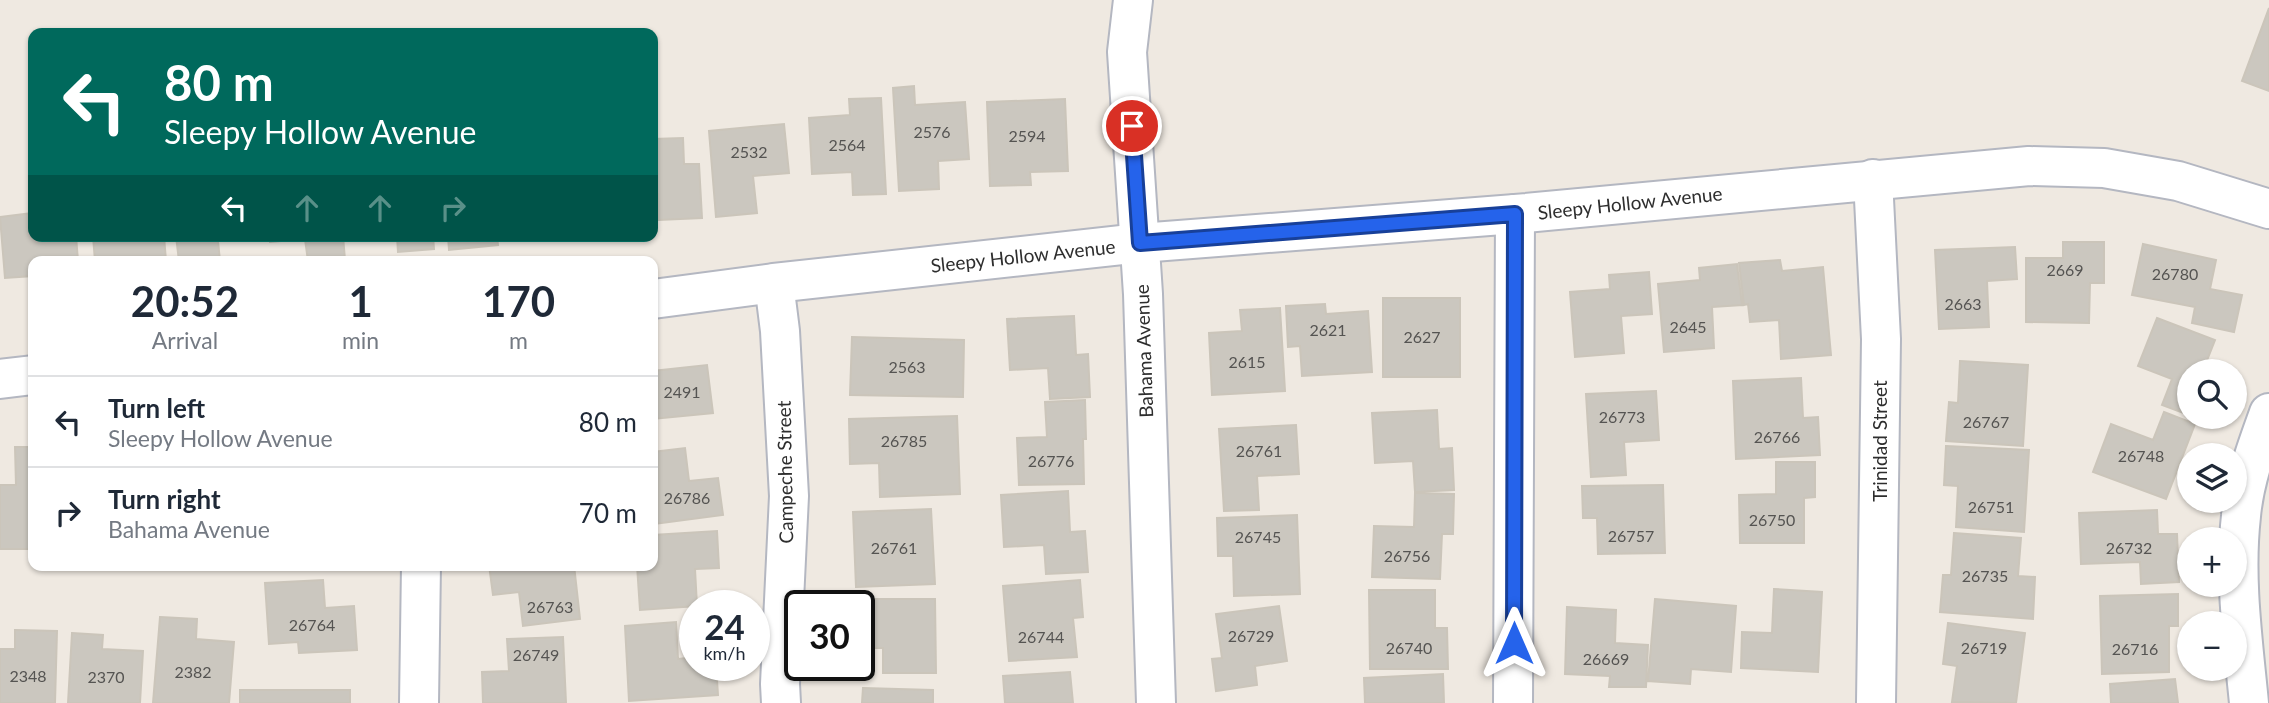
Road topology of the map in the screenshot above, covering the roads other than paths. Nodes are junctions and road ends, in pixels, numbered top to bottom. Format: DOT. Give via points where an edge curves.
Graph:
graph roads {
  1 [pos="1133,0"];
  2 [pos="1873,179"];
  3 [pos="2269,209"];
  4 [pos="1515,214"];
  5 [pos="1140,243"];
  6 [pos="774,283"];
  7 [pos="658,298"];
  8 [pos="28,377"];
  9 [pos="0,380"];
  10 [pos="2269,413"];
  11 [pos="421,571"];
  12 [pos="419,703"];
  13 [pos="781,703"];
  14 [pos="1156,703"];
  15 [pos="1513,703"];
  16 [pos="1876,703"];
  17 [pos="2249,703"];
  1 -- 5 [label="street, Bahama Avenue" via="1127,52"];
  2 -- 3 [label="street, Sleepy Hollow Avenue" via="2029,166 2104,168 2178,181"];
  2 -- 4 [label="street, Sleepy Hollow Avenue"];
  2 -- 16 [label="street, Trinidad Street" via="1881,339"];
  4 -- 5 [label="street, Sleepy Hollow Avenue"];
  4 -- 15 [label="street"];
  5 -- 6 [label="street, Sleepy Hollow Avenue"];
  5 -- 14 [label="street, Bahama Avenue"];
  6 -- 7 [label="street, Sleepy Hollow Avenue"];
  6 -- 13 [label="street, Campeche Street" via="789,496"];
  8 -- 9 [label="street"];
  10 -- 17 [label="street" via="2253,457 2241,515 2238,582"];
  11 -- 12 [label="street"];
}
